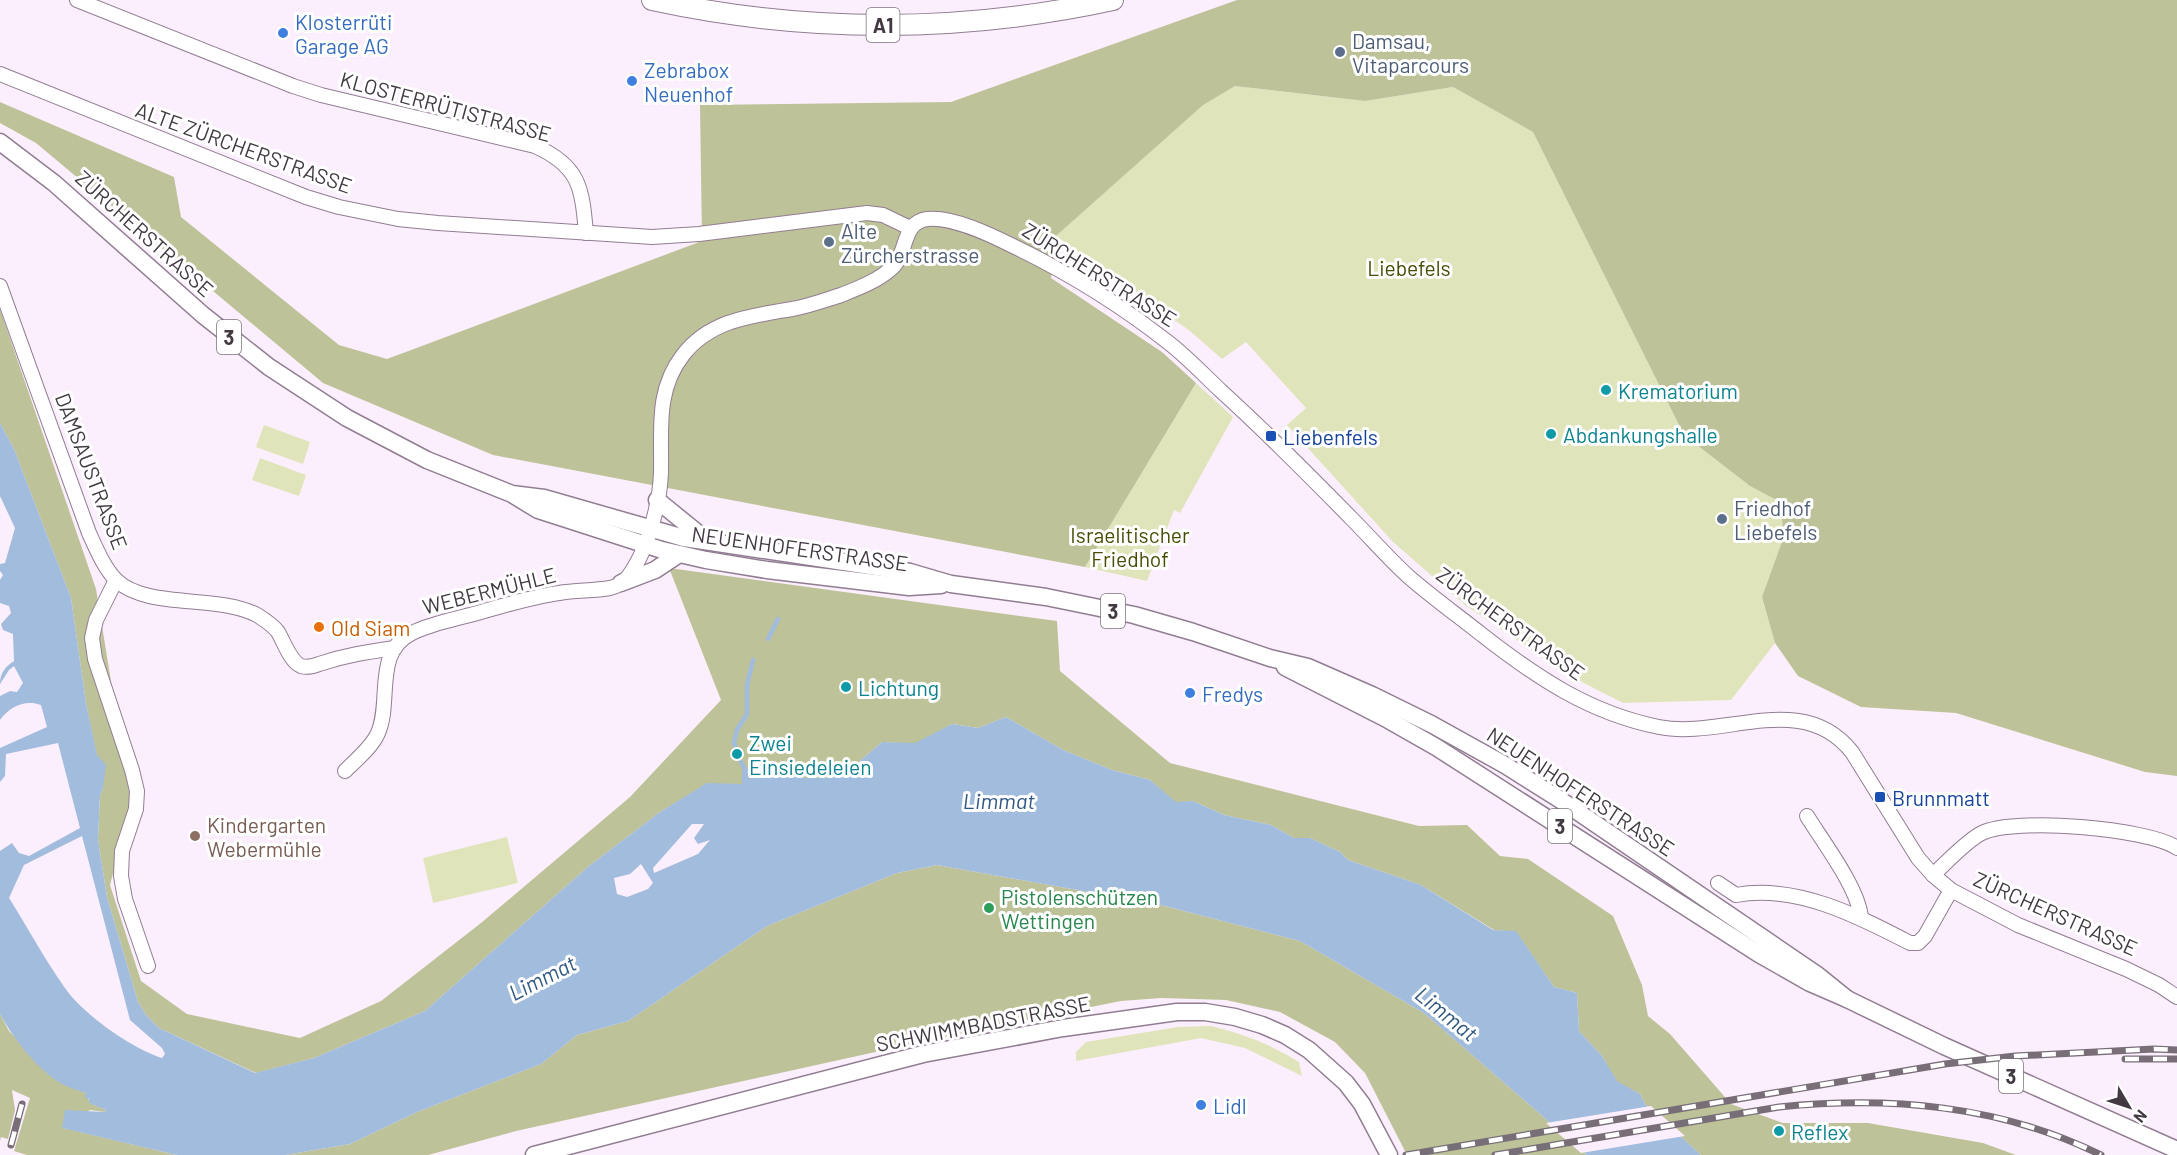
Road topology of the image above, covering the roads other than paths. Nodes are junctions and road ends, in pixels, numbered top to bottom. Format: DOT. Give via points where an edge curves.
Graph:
graph roads {
  1 [pos="77,0"];
  2 [pos="652,0"];
  3 [pos="1113,0"];
  4 [pos="0,74"];
  5 [pos="0,141"];
  6 [pos="910,228"];
  7 [pos="586,233"];
  8 [pos="0,285"];
  9 [pos="657,500"];
  10 [pos="647,537"];
  11 [pos="709,542"];
  12 [pos="679,554"];
  13 [pos="116,580"];
  14 [pos="621,583"];
  15 [pos="951,584"];
  16 [pos="395,648"];
  17 [pos="345,771"];
  18 [pos="1807,816"];
  19 [pos="2177,848"];
  20 [pos="1933,875"];
  21 [pos="1718,883"];
  22 [pos="1951,890"];
  23 [pos="1861,918"];
  24 [pos="148,966"];
  25 [pos="2177,997"];
  26 [pos="2177,1150"];
  27 [pos="534,1155"];
  28 [pos="1389,1155"];
  1 -- 7 [label="street, KLOSTERRÜTISTRASSE" via="293,86 541,149 557,157 578,181"];
  2 -- 3 [label="highway, A1" via="755,18 864,25 977,21"];
  4 -- 7 [label="street, ALTE ZÜRCHERSTRASSE" via="223,165 339,207 418,221"];
  5 -- 10 [label="main road, ZÜRCHERSTRASSE / 3" via="77,202 218,328 330,408 446,469 512,494 544,498"];
  6 -- 7 [label="street, ALTE ZÜRCHERSTRASSE" via="883,215 867,213 699,234 652,237"];
  6 -- 9 [label="street" via="899,259 871,282 807,306 731,321 691,346 673,370 662,400"];
  6 -- 20 [label="street, ZÜRCHERSTRASSE" via="920,220 942,220 999,239 1085,286 1143,324 1271,436 1407,575 1496,646 1581,702 1667,729 1773,719 1810,723 1830,732 1852,752 1918,858"];
  8 -- 13 [label="street, DAMSAUSTRASSE" via="89,533"];
  9 -- 10 [label="street"];
  9 -- 11 [label="main road"];
  10 -- 11 [label="main road, NEUENHOFERSTRASSE / 3"];
  10 -- 12 [label="main road, NEUENHOFERSTRASSE / 3"];
  10 -- 14 [label="street"];
  11 -- 15 [label="main road, NEUENHOFERSTRASSE / 3" via="910,572"];
  12 -- 14 [label="main road" via="655,570"];
  12 -- 15 [label="main road, NEUENHOFERSTRASSE / 3" via="767,570 898,586"];
  13 -- 16 [label="street, DAMSAUSTRASSE" via="149,596 254,613 277,631 301,666"];
  13 -- 24 [label="street" via="96,620 92,638 95,659 137,791 136,809 122,851 121,876"];
  14 -- 16 [label="street, WEBERMÜHLE" via="541,596 429,626 406,635"];
  15 -- 26 [label="main road, NEUENHOFERSTRASSE / 3" via="1046,597 1134,615 1308,667 1372,695 1431,724 1558,798 1847,999"];
  16 -- 17 [label="street" via="387,663 385,711 377,738"];
  18 -- 23 [label="street" via="1849,885"];
  19 -- 20 [label="street" via="2138,834 2029,824 2005,826 1981,833"];
  20 -- 22 [label="street, ZÜRCHERSTRASSE"];
  21 -- 23 [label="street" via="1736,895 1782,894"];
  22 -- 23 [label="street" via="1918,943 1910,943"];
  22 -- 25 [label="street, ZÜRCHERSTRASSE" via="2018,925 2126,969"];
  27 -- 28 [label="main road, SCHWIMMBADSTRASSE" via="923,1054 1116,1020 1196,1012 1262,1025 1309,1050 1346,1083 1362,1104"];
}
